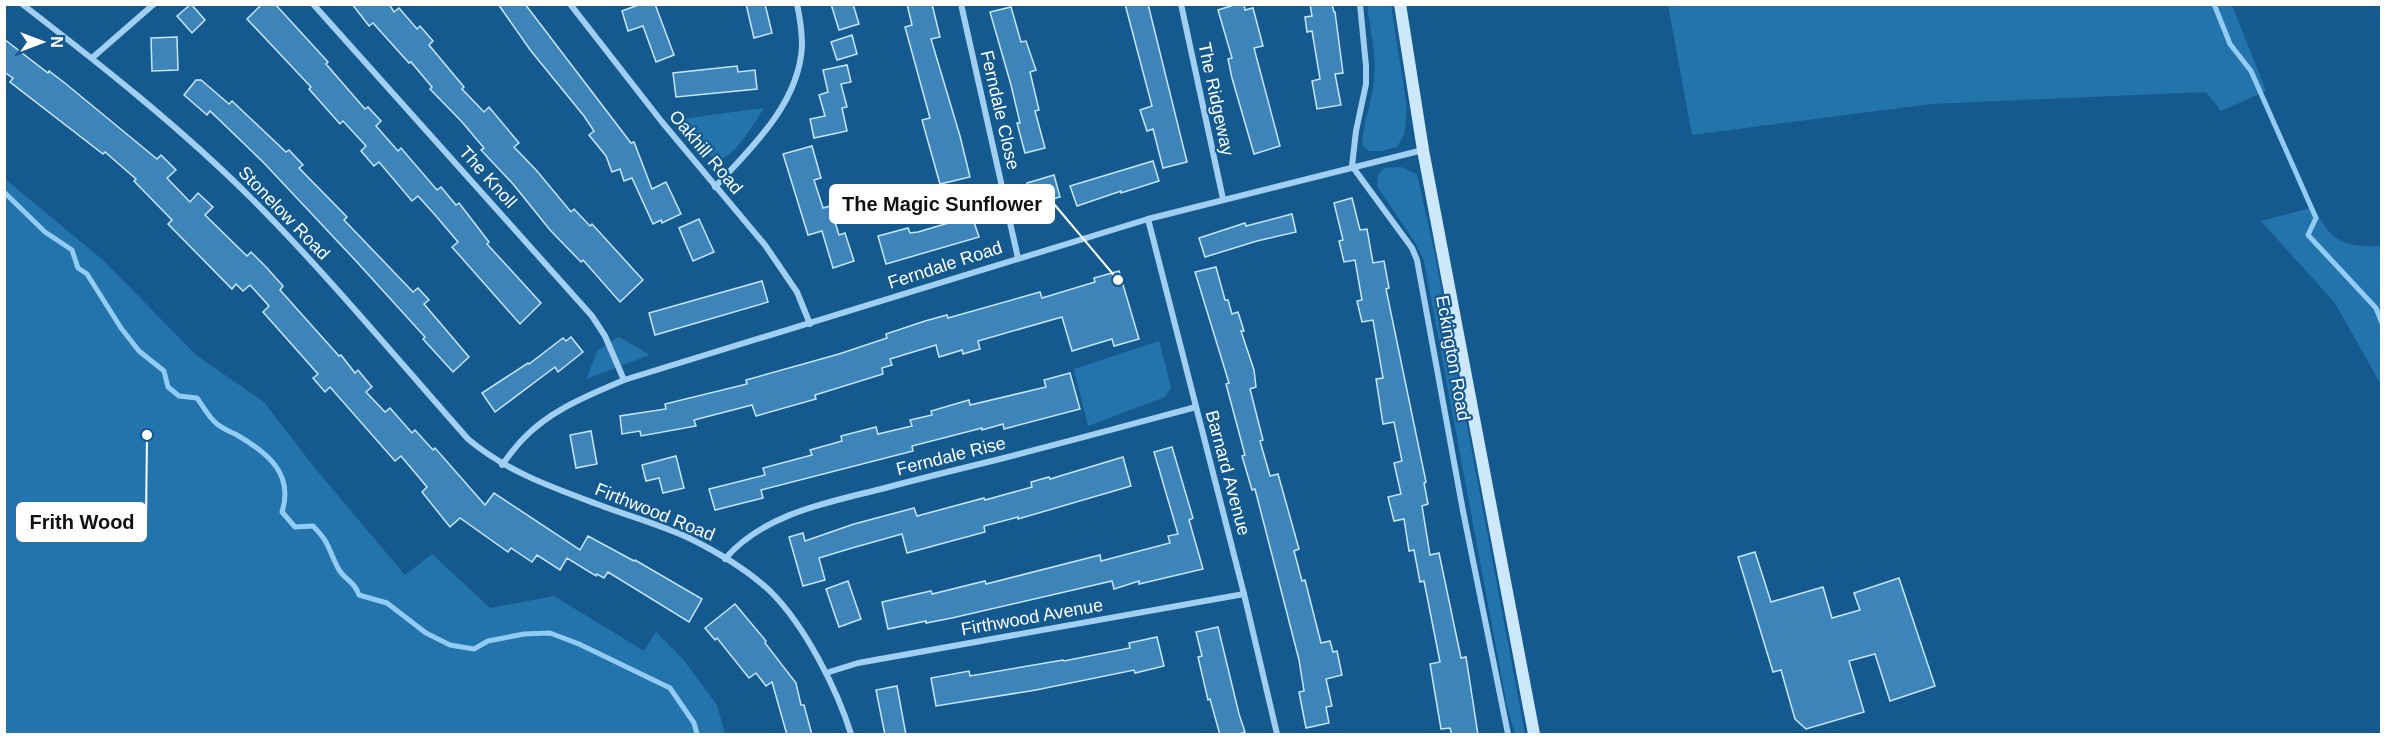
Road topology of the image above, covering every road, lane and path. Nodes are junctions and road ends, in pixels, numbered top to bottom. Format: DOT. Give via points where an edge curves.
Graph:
graph roads {
  1 [pos="22,4"];
  2 [pos="153,4"];
  3 [pos="313,4"];
  4 [pos="570,4"];
  5 [pos="797,4"];
  6 [pos="960,4"];
  7 [pos="1181,4"];
  8 [pos="1360,4"];
  9 [pos="1400,4"];
  10 [pos="92,58"];
  11 [pos="1423,150"];
  12 [pos="1352,166"];
  13 [pos="715,187"];
  14 [pos="1223,199"];
  15 [pos="1148,219"];
  16 [pos="1018,258"];
  17 [pos="810,324"];
  18 [pos="624,380"];
  19 [pos="1196,407"];
  20 [pos="502,465"];
  21 [pos="725,559"];
  22 [pos="1244,594"];
  23 [pos="826,673"];
  24 [pos="851,735"];
  25 [pos="1277,735"];
  26 [pos="1508,735"];
  27 [pos="1534,735"];
  1 -- 10 [label="street, Stonelow Road"];
  2 -- 10 [label="street"];
  3 -- 18 [label="street, The Knoll" via="592,316"];
  4 -- 13 [label="street, Oakhill Road"];
  5 -- 13 [label="street" via="802,47 791,89 757,142"];
  6 -- 16 [label="street, Ferndale Close"];
  7 -- 14 [label="street, The Ridgeway"];
  8 -- 12 [label="street" via="1366,84"];
  9 -- 11 [label="main road, Eckington Road"];
  10 -- 20 [label="street, Stonelow Road" via="251,198 468,439"];
  11 -- 12 [label="street, Ferndale Road"];
  11 -- 27 [label="main road, Eckington Road"];
  12 -- 14 [label="street, Ferndale Road"];
  12 -- 26 [label="street, Eckington Road" via="1417,260"];
  13 -- 17 [label="street, Oakhill Road" via="782,267"];
  14 -- 15 [label="street, Ferndale Road"];
  15 -- 16 [label="street, Ferndale Road"];
  15 -- 19 [label="street, Barnard Avenue"];
  16 -- 17 [label="street, Ferndale Road"];
  17 -- 18 [label="street, Ferndale Road"];
  18 -- 20 [label="street, Ferndale Road" via="544,421 523,438"];
  19 -- 21 [label="street, Ferndale Rise" via="823,503 756,532"];
  19 -- 22 [label="street, Barnard Avenue"];
  20 -- 21 [label="street, Firthwood Road" via="549,487 689,538"];
  21 -- 23 [label="street, Firthwood Road" via="771,593"];
  22 -- 23 [label="street, Firthwood Avenue" via="858,663"];
  22 -- 25 [label="street, Barnard Avenue"];
  23 -- 24 [label="street, Firthwood Road"];
}
